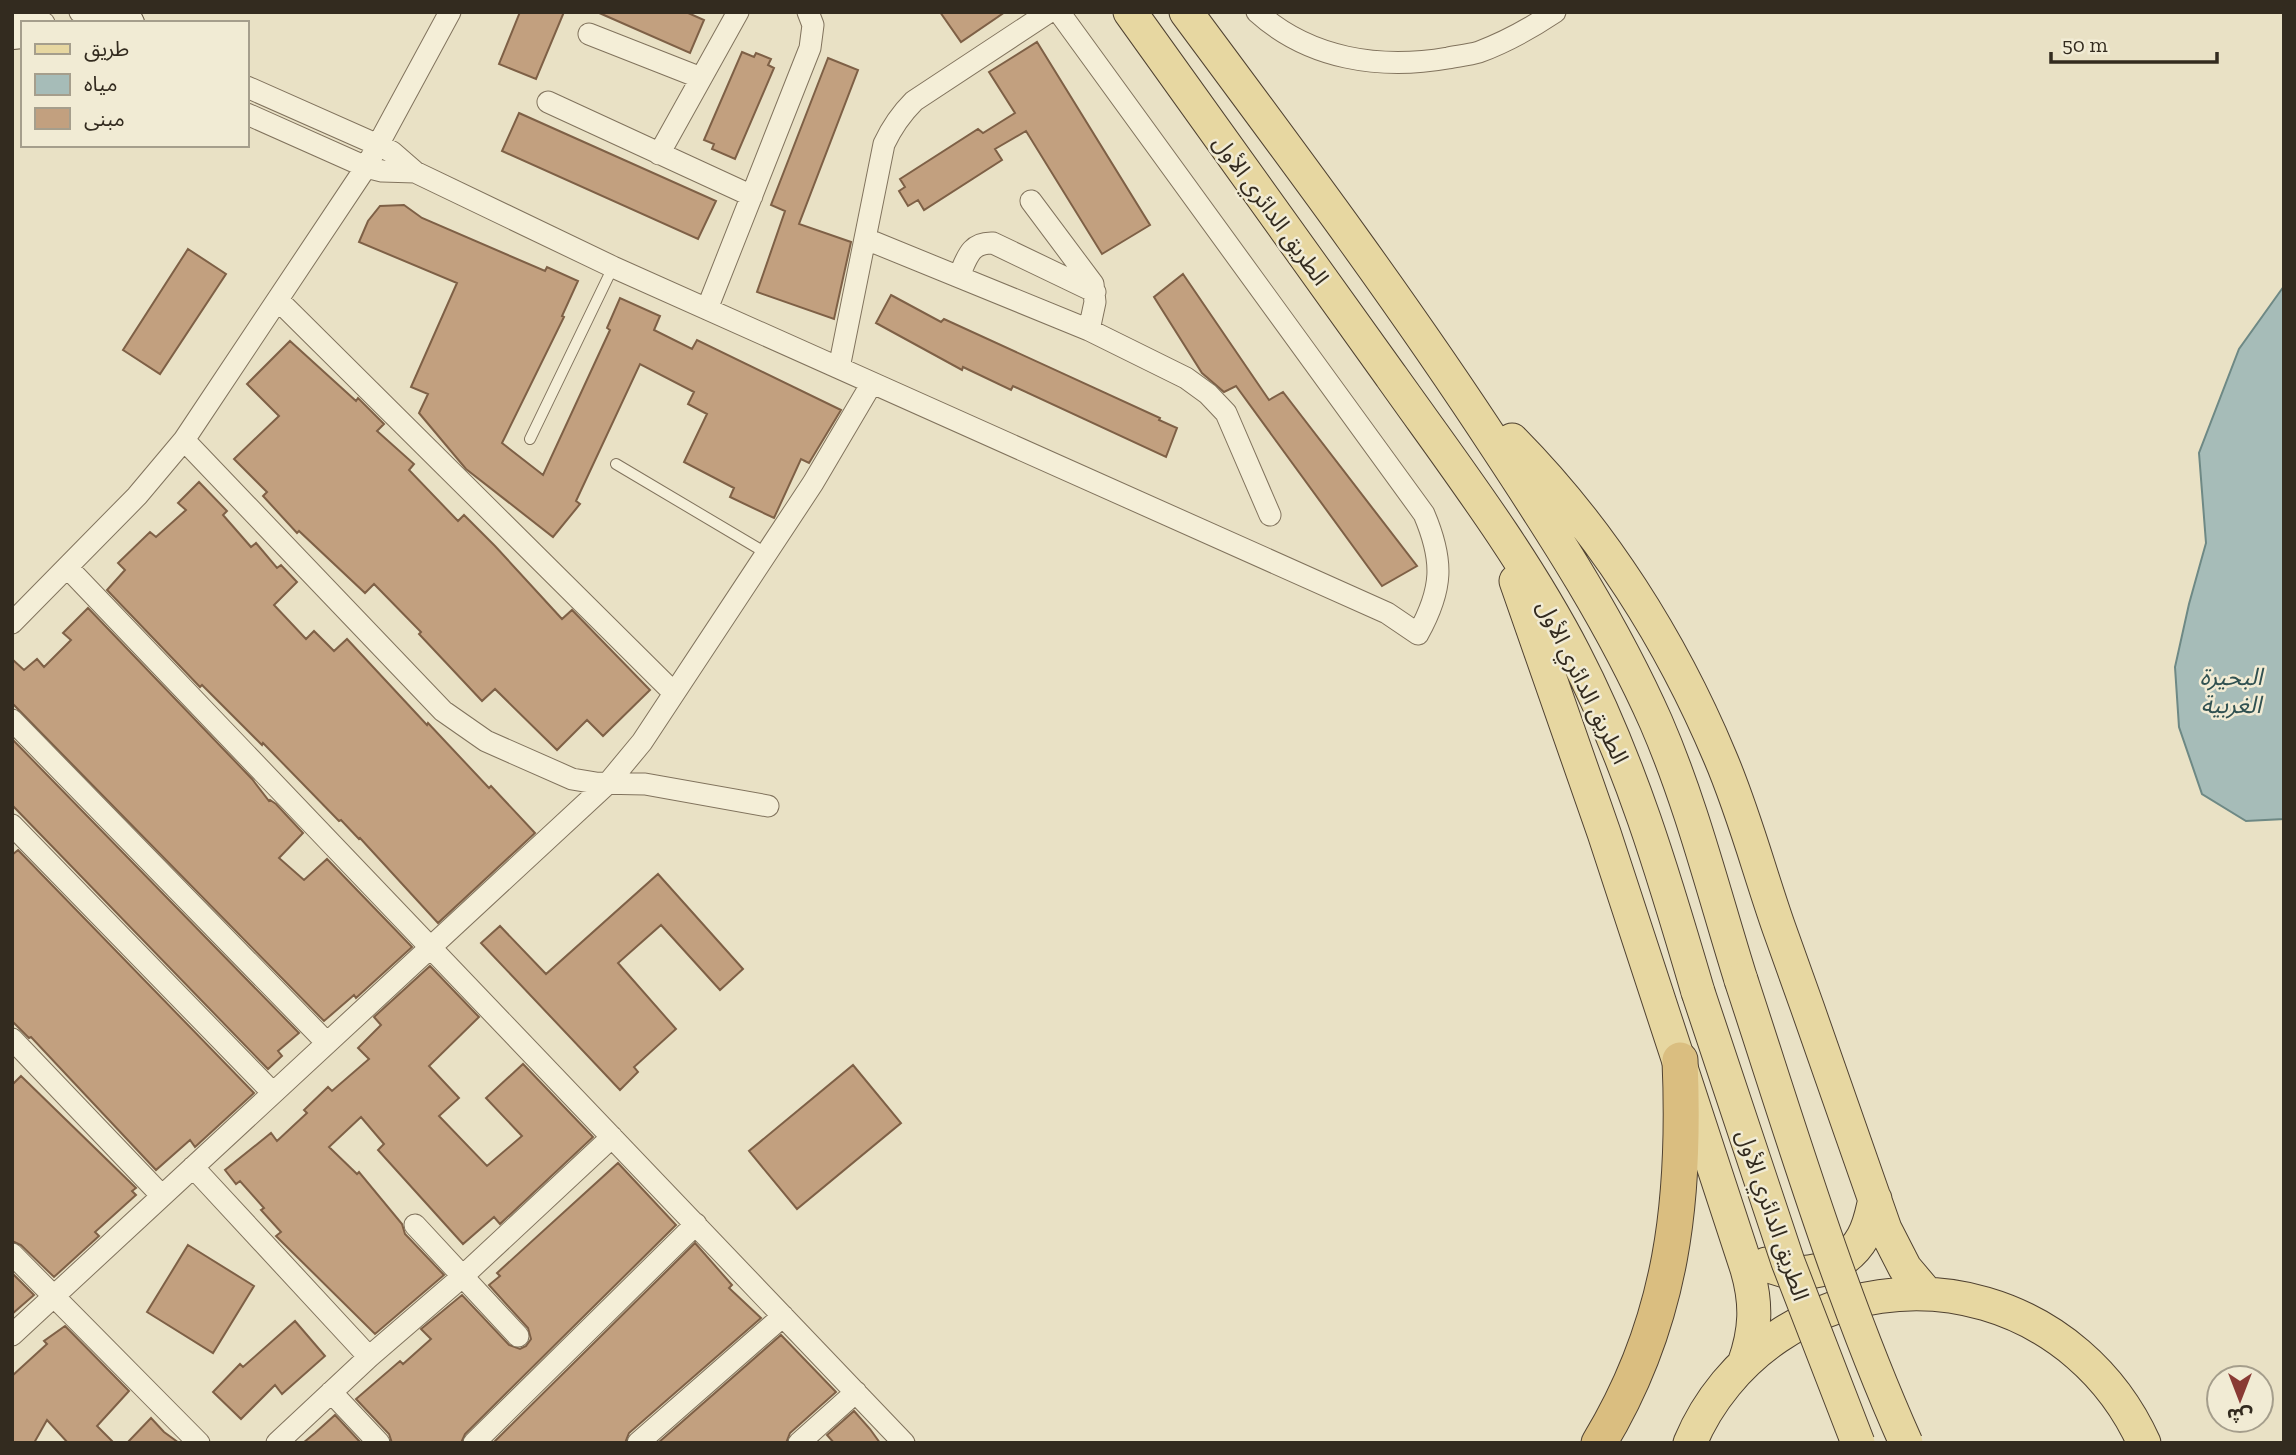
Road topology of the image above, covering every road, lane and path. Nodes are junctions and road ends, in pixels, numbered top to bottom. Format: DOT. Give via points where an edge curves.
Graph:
graph roads {
  1 [pos="21,12"];
  2 [pos="80,12"];
  3 [pos="450,12"];
  4 [pos="738,12"];
  5 [pos="808,12"];
  6 [pos="1049,12"];
  7 [pos="1059,12"];
  8 [pos="1130,12"];
  9 [pos="1186,12"];
  10 [pos="1257,12"];
  11 [pos="1555,12"];
  12 [pos="40,21"];
  13 [pos="99,21"];
  14 [pos="589,34"];
  15 [pos="701,78"];
  16 [pos="248,87"];
  17 [pos="548,102"];
  18 [pos="248,114"];
  19 [pos="378,145"];
  20 [pos="659,154"];
  21 [pos="366,167"];
  22 [pos="415,172"];
  23 [pos="752,196"];
  24 [pos="1031,201"];
  25 [pos="866,239"];
  26 [pos="613,267"];
  27 [pos="959,276"];
  28 [pos="1095,292"];
  29 [pos="278,300"];
  30 [pos="707,309"];
  31 [pos="1089,330"];
  32 [pos="839,368"];
  33 [pos="872,383"];
  34 [pos="1459,388"];
  35 [pos="530,439"];
  36 [pos="184,440"];
  37 [pos="615,464"];
  38 [pos="1270,515"];
  39 [pos="1496,523"];
  40 [pos="766,553"];
  41 [pos="67,567"];
  42 [pos="12,623"];
  43 [pos="674,693"];
  44 [pos="12,720"];
  45 [pos="608,783"];
  46 [pos="768,806"];
  47 [pos="12,825"];
  48 [pos="431,947"];
  49 [pos="12,1039"];
  50 [pos="327,1043"];
  51 [pos="1680,1060"];
  52 [pos="273,1093"];
  53 [pos="612,1137"];
  54 [pos="193,1167"];
  55 [pos="162,1196"];
  56 [pos="1875,1199"];
  57 [pos="696,1224"];
  58 [pos="415,1225"];
  59 [pos="1740,1247"];
  60 [pos="12,1254"];
  61 [pos="463,1276"];
  62 [pos="1927,1294"];
  63 [pos="54,1296"];
  64 [pos="783,1316"];
  65 [pos="12,1335"];
  66 [pos="518,1336"];
  67 [pos="369,1357"];
  68 [pos="1744,1364"];
  69 [pos="331,1392"];
  70 [pos="856,1392"];
  71 [pos="199,1443"];
  72 [pos="277,1443"];
  73 [pos="379,1443"];
  74 [pos="474,1443"];
  75 [pos="638,1443"];
  76 [pos="799,1443"];
  77 [pos="904,1443"];
  78 [pos="1599,1443"];
  79 [pos="1690,1443"];
  80 [pos="1858,1443"];
  81 [pos="1906,1443"];
  82 [pos="2144,1443"];
  1 -- 12 [label="street"];
  2 -- 13 [label="street"];
  3 -- 19 [label="street"];
  4 -- 15 [label="street"];
  5 -- 23 [label="street" via="813,26 810,48"];
  6 -- 25 [label="street" via="914,101 900,115 884,144"];
  7 -- 33 [label="street" via="1424,514 1438,561 1432,609 1418,634 1387,613"];
  8 -- 39 [label="main road, الطريق الدائري الأول"];
  9 -- 34 [label="main road, الطريق الدائري الأول"];
  10 -- 11 [label="street" via="1272,26 1316,50 1364,62 1422,62 1477,52 1530,29"];
  14 -- 15 [label="street"];
  15 -- 20 [label="street"];
  16 -- 19 [label="street"];
  17 -- 20 [label="street"];
  18 -- 21 [label="street"];
  19 -- 21 [label="street"];
  19 -- 22 [label="street"];
  20 -- 23 [label="street"];
  21 -- 22 [label="street"];
  21 -- 29 [label="street"];
  22 -- 26 [label="street"];
  23 -- 30 [label="street"];
  24 -- 28 [label="street" via="1088,275"];
  25 -- 27 [label="street"];
  25 -- 32 [label="street"];
  26 -- 30 [label="street"];
  26 -- 35 [label="lane"];
  27 -- 28 [label="street" via="970,251 993,243"];
  27 -- 31 [label="street"];
  28 -- 31 [label="street"];
  29 -- 36 [label="street"];
  29 -- 43 [label="street"];
  30 -- 32 [label="street"];
  31 -- 38 [label="street" via="1209,394 1226,413"];
  32 -- 33 [label="street"];
  33 -- 40 [label="street"];
  34 -- 56 [label="main road" via="1524,452 1581,519 1644,609 1677,667 1741,812"];
  34 -- 81 [label="main road, الطريق الدائري الأول, bridge" via="1586,585 1637,681 1673,765 1842,1285"];
  36 -- 41 [label="street"];
  36 -- 45 [label="street" via="453,719 486,741 560,775"];
  37 -- 40 [label="lane"];
  39 -- 51 [label="main road"];
  39 -- 80 [label="main road, الطريق الدائري الأول, bridge" via="1553,613 1603,715 1657,853 1788,1262"];
  40 -- 43 [label="street"];
  41 -- 42 [label="street"];
  41 -- 48 [label="street"];
  43 -- 45 [label="street"];
  44 -- 50 [label="street"];
  45 -- 46 [label="street" via="645,784"];
  45 -- 48 [label="street"];
  47 -- 52 [label="street"];
  48 -- 50 [label="street"];
  48 -- 53 [label="street"];
  49 -- 55 [label="street"];
  50 -- 52 [label="street"];
  51 -- 59 [label="main road"];
  51 -- 78 [label="highway" via="1679,1193 1664,1292 1641,1362"];
  52 -- 54 [label="street"];
  53 -- 57 [label="street"];
  53 -- 61 [label="street"];
  54 -- 55 [label="street"];
  54 -- 67 [label="street"];
  55 -- 63 [label="street"];
  56 -- 59 [label="main road" via="1856,1248 1823,1270 1783,1271"];
  56 -- 62 [label="main road" via="1897,1254"];
  57 -- 64 [label="street"];
  57 -- 74 [label="street"];
  58 -- 61 [label="street"];
  59 -- 68 [label="main road" via="1755,1308"];
  60 -- 63 [label="street"];
  61 -- 66 [label="street"];
  61 -- 67 [label="street"];
  62 -- 68 [label="main road" via="1870,1298 1833,1308 1790,1329"];
  62 -- 82 [label="main road" via="2003,1309 2062,1340 2105,1379"];
  63 -- 65 [label="street"];
  63 -- 71 [label="street"];
  64 -- 70 [label="street"];
  64 -- 75 [label="street"];
  67 -- 69 [label="street"];
  68 -- 79 [label="main road" via="1708,1408"];
  69 -- 72 [label="street"];
  69 -- 73 [label="street"];
  70 -- 76 [label="street"];
  70 -- 77 [label="street"];
}
